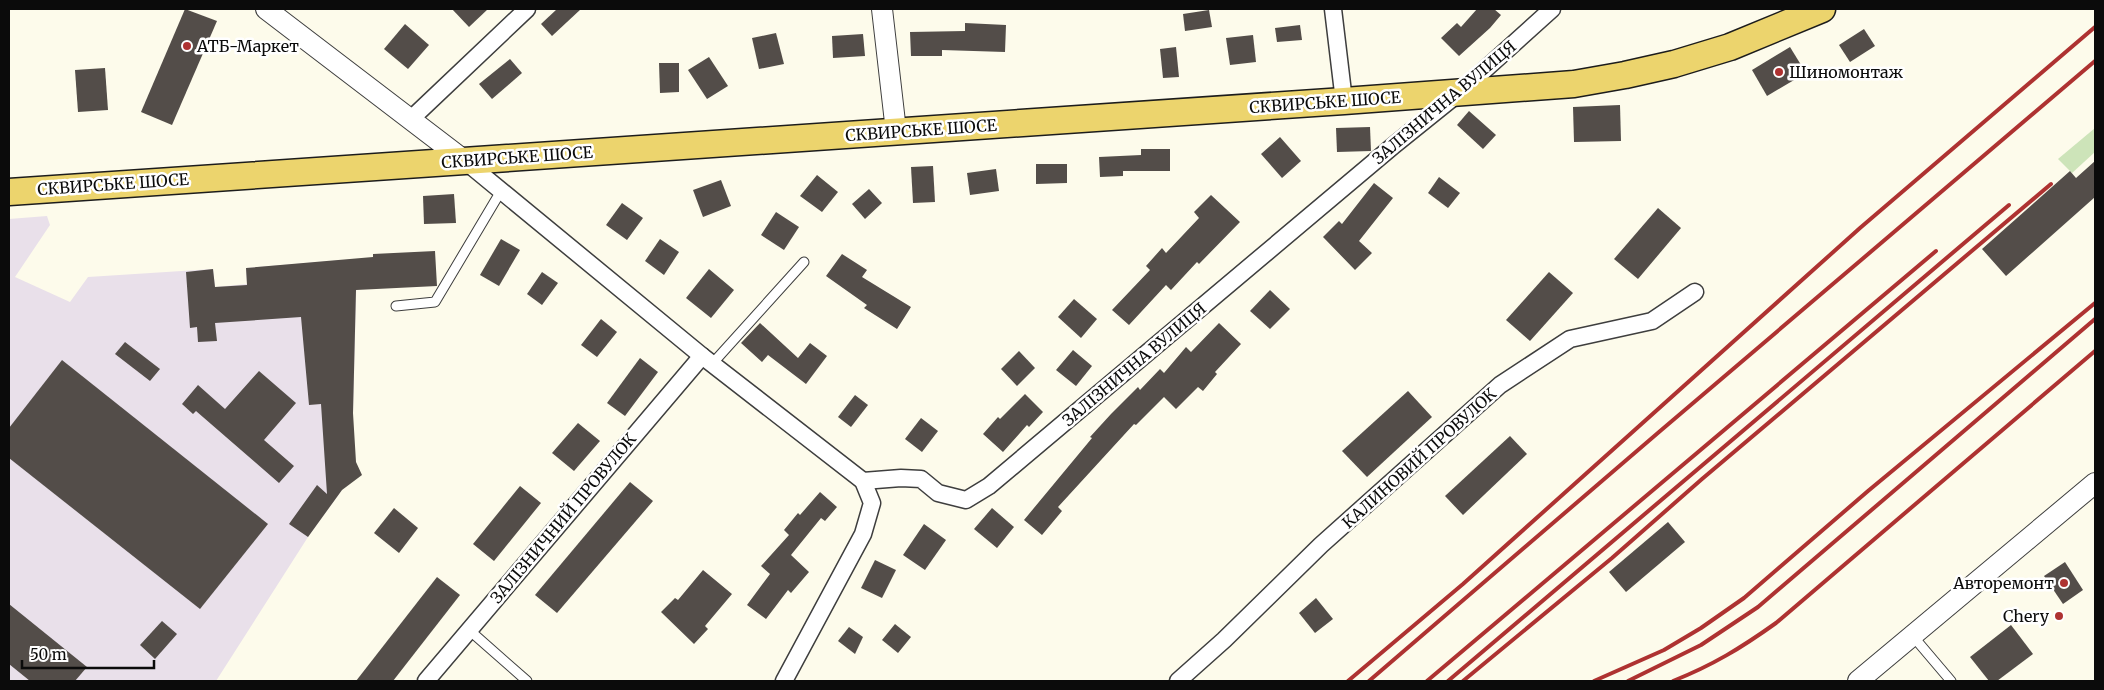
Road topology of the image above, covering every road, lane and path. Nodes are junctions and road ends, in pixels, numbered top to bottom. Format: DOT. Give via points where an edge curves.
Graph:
graph roads {
  1 [pos="266,9"];
  2 [pos="527,9"];
  3 [pos="882,9"];
  4 [pos="1333,9"];
  5 [pos="1552,9"];
  6 [pos="1822,9"];
  7 [pos="1460,92"];
  8 [pos="1344,101"];
  9 [pos="411,119"];
  10 [pos="896,131"];
  11 [pos="465,161"];
  12 [pos="501,191"];
  13 [pos="9,192"];
  14 [pos="804,262"];
  15 [pos="1695,292"];
  16 [pos="396,306"];
  17 [pos="707,360"];
  18 [pos="862,481"];
  19 [pos="2095,483"];
  20 [pos="468,629"];
  21 [pos="1912,635"];
  22 [pos="426,681"];
  23 [pos="527,681"];
  24 [pos="784,681"];
  25 [pos="1178,681"];
  26 [pos="1858,681"];
  27 [pos="1951,681"];
  1 -- 9 [label="street"];
  2 -- 9 [label="street"];
  3 -- 10 [label="street"];
  4 -- 8 [label="street"];
  5 -- 7 [label="street, ЗАЛІЗНИЧНА ВУЛИЦЯ"];
  6 -- 7 [label="main road, СКВИРСЬКЕ ШОСЕ" via="1730,47 1658,68 1574,84"];
  7 -- 8 [label="main road, СКВИРСЬКЕ ШОСЕ"];
  7 -- 18 [label="street, ЗАЛІЗНИЧНА ВУЛИЦЯ" via="990,486 966,500 938,492 921,480"];
  8 -- 10 [label="main road, СКВИРСЬКЕ ШОСЕ"];
  9 -- 11 [label="street"];
  10 -- 11 [label="main road, СКВИРСЬКЕ ШОСЕ"];
  11 -- 12 [label="street"];
  11 -- 13 [label="main road, СКВИРСЬКЕ ШОСЕ"];
  12 -- 16 [label="lane" via="435,302"];
  12 -- 17 [label="street"];
  14 -- 17 [label="lane"];
  15 -- 25 [label="street, КАЛИНОВИЙ ПРОВУЛОК" via="1652,321 1570,339 1500,385 1321,545"];
  17 -- 18 [label="street"];
  17 -- 20 [label="street, ЗАЛІЗНИЧНИЙ ПРОВУЛОК"];
  18 -- 24 [label="street" via="872,503 863,534"];
  19 -- 21 [label="street"];
  20 -- 22 [label="street, ЗАЛІЗНИЧНИЙ ПРОВУЛОК"];
  20 -- 23 [label="lane"];
  21 -- 26 [label="street"];
  21 -- 27 [label="lane"];
}
